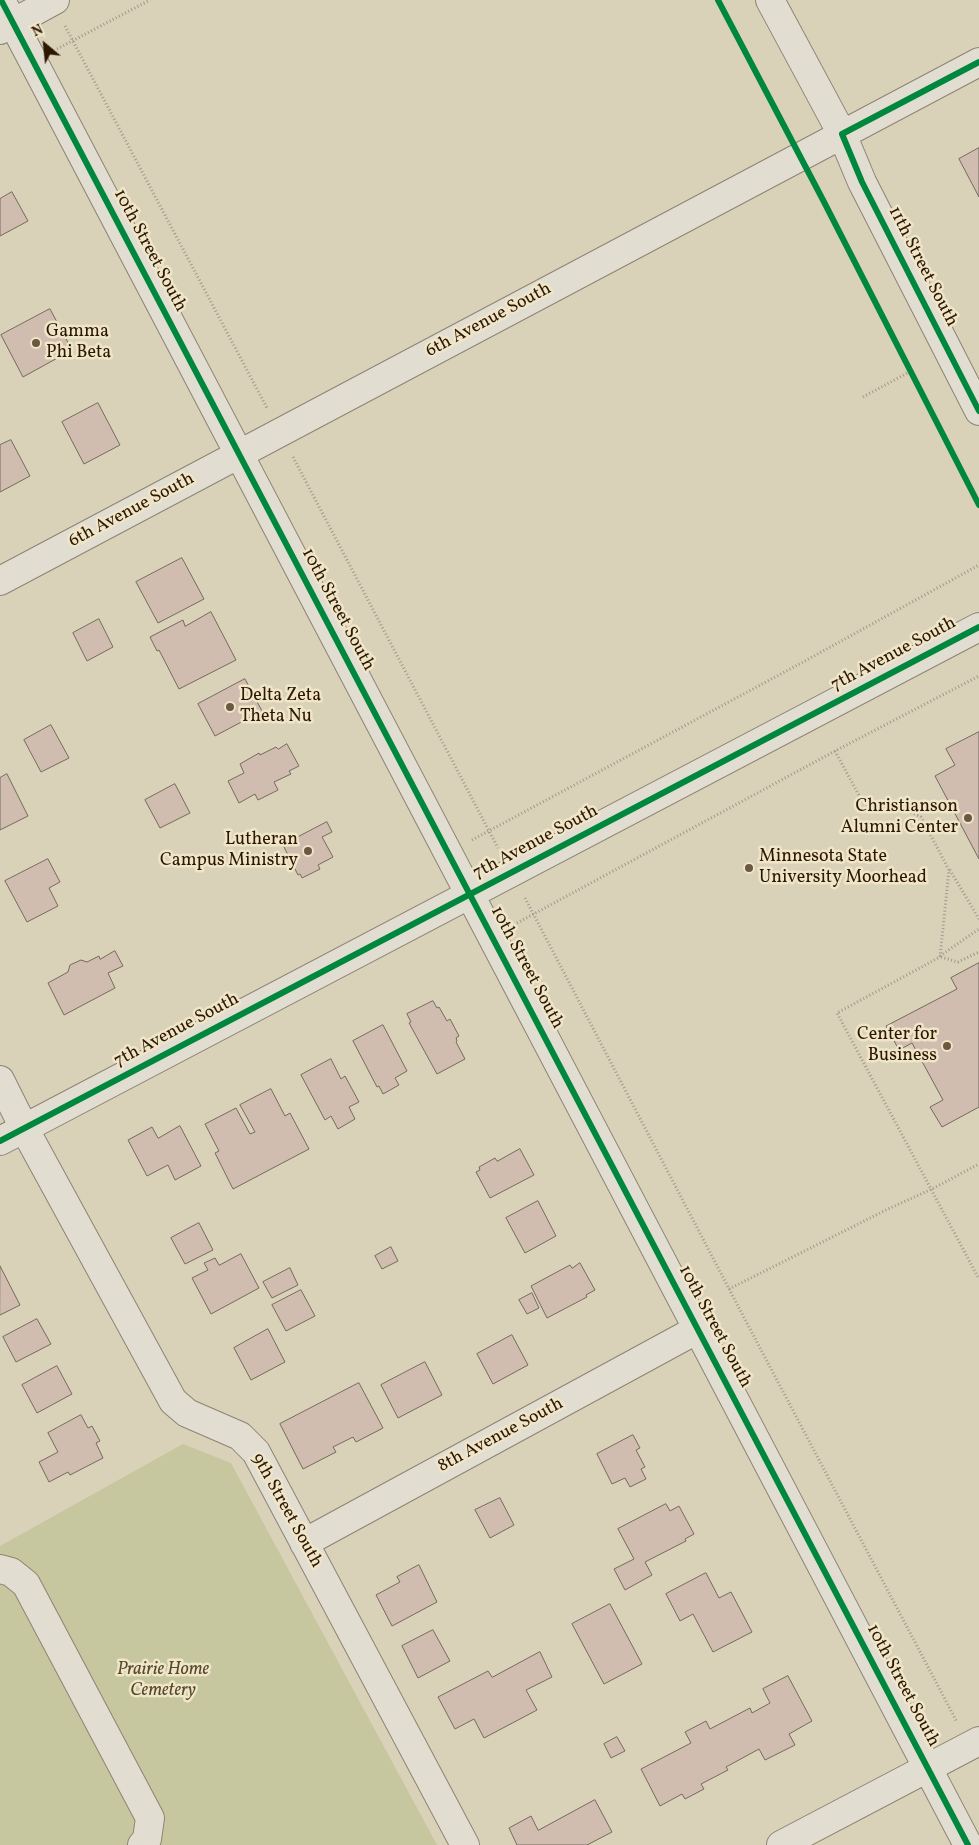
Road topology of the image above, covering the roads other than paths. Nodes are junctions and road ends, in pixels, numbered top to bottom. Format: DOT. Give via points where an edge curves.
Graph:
graph roads {
  1 [pos="0,0"];
  2 [pos="55,0"];
  3 [pos="770,0"];
  4 [pos="6,27"];
  5 [pos="979,62"];
  6 [pos="842,134"];
  7 [pos="979,412"];
  8 [pos="238,454"];
  9 [pos="0,581"];
  10 [pos="979,627"];
  11 [pos="470,895"];
  12 [pos="0,1080"];
  13 [pos="24,1128"];
  14 [pos="0,1141"];
  15 [pos="698,1329"];
  16 [pos="304,1543"];
  17 [pos="0,1569"];
  18 [pos="979,1741"];
  19 [pos="928,1768"];
  20 [pos="142,1845"];
  21 [pos="465,1845"];
  22 [pos="781,1845"];
  23 [pos="968,1845"];
  1 -- 4 [label="street, 10th Street South"];
  2 -- 4 [label="street"];
  3 -- 6 [label="street, 11th Street South"];
  4 -- 8 [label="street, 10th Street South" via="33,62"];
  5 -- 6 [label="street, 6th Avenue South"];
  6 -- 7 [label="street, 11th Street South" via="862,182"];
  6 -- 8 [label="street, 6th Avenue South"];
  8 -- 9 [label="street, 6th Avenue South"];
  8 -- 11 [label="street, 10th Street South"];
  10 -- 11 [label="street, 7th Avenue South"];
  11 -- 13 [label="street, 7th Avenue South"];
  11 -- 15 [label="street, 10th Street South"];
  12 -- 13 [label="street, 9th Street South"];
  13 -- 14 [label="street, 7th Avenue South"];
  13 -- 16 [label="street, 9th Street South" via="173,1400 187,1413 240,1436 256,1452"];
  15 -- 16 [label="street, 8th Avenue South"];
  15 -- 19 [label="street, 10th Street South"];
  16 -- 21 [label="street, 9th Street South"];
  17 -- 20 [label="street" via="11,1572 26,1584 150,1818 147,1839"];
  18 -- 19 [label="street"];
  19 -- 22 [label="street"];
  19 -- 23 [label="street, 10th Street South"];
}
